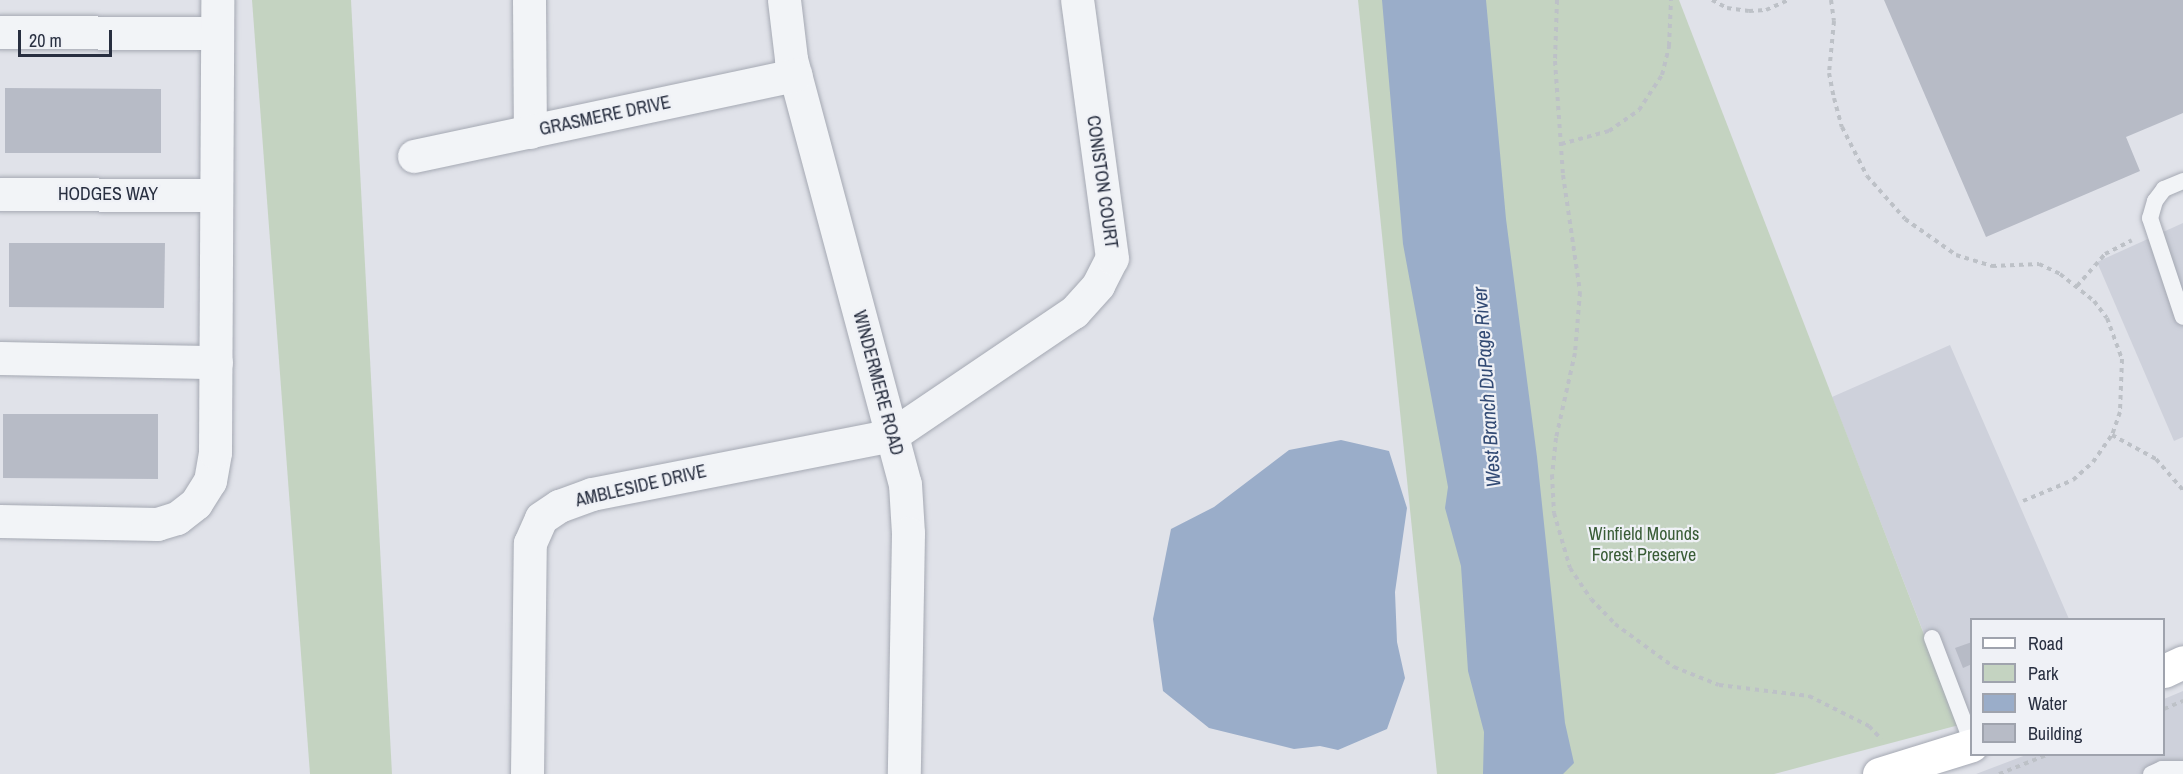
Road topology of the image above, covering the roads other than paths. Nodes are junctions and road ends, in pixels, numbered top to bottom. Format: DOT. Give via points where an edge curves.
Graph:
graph roads {
  1 [pos="217,0"];
  2 [pos="529,0"];
  3 [pos="784,0"];
  4 [pos="1077,0"];
  5 [pos="0,32"];
  6 [pos="217,33"];
  7 [pos="795,75"];
  8 [pos="530,132"];
  9 [pos="414,156"];
  10 [pos="2183,182"];
  11 [pos="0,194"];
  12 [pos="216,195"];
  13 [pos="2179,298"];
  14 [pos="2183,317"];
  15 [pos="0,358"];
  16 [pos="216,362"];
  17 [pos="892,435"];
  18 [pos="0,521"];
  19 [pos="1932,638"];
  20 [pos="2183,662"];
  21 [pos="2165,669"];
  22 [pos="1970,741"];
  23 [pos="1970,744"];
  24 [pos="2183,770"];
  25 [pos="526,774"];
  26 [pos="904,774"];
  27 [pos="1879,774"];
  28 [pos="2151,774"];
  1 -- 6 [label="street"];
  2 -- 8 [label="street"];
  3 -- 7 [label="street, WINDERMERE ROAD"];
  4 -- 17 [label="street, CONISTON COURT" via="1112,258 1098,285 1074,312"];
  5 -- 6 [label="street"];
  6 -- 12 [label="street"];
  7 -- 8 [label="street, GRASMERE DRIVE"];
  7 -- 17 [label="street, WINDERMERE ROAD"];
  8 -- 9 [label="street, GRASMERE DRIVE"];
  10 -- 13 [label="lane" via="2164,189 2150,218"];
  11 -- 12 [label="street, HODGES WAY"];
  12 -- 16 [label="street"];
  13 -- 14 [label="lane"];
  15 -- 16 [label="street"];
  16 -- 18 [label="street" via="215,452 210,481 196,504 177,519 157,524"];
  17 -- 25 [label="street, AMBLESIDE DRIVE" via="592,494 559,506 541,518 530,543"];
  17 -- 26 [label="street, WINDERMERE ROAD" via="905,484 908,532"];
  19 -- 22 [label="lane"];
  20 -- 21 [label="street"];
  23 -- 27 [label="street"];
  24 -- 28 [label="lane" via="2162,769"];
}
